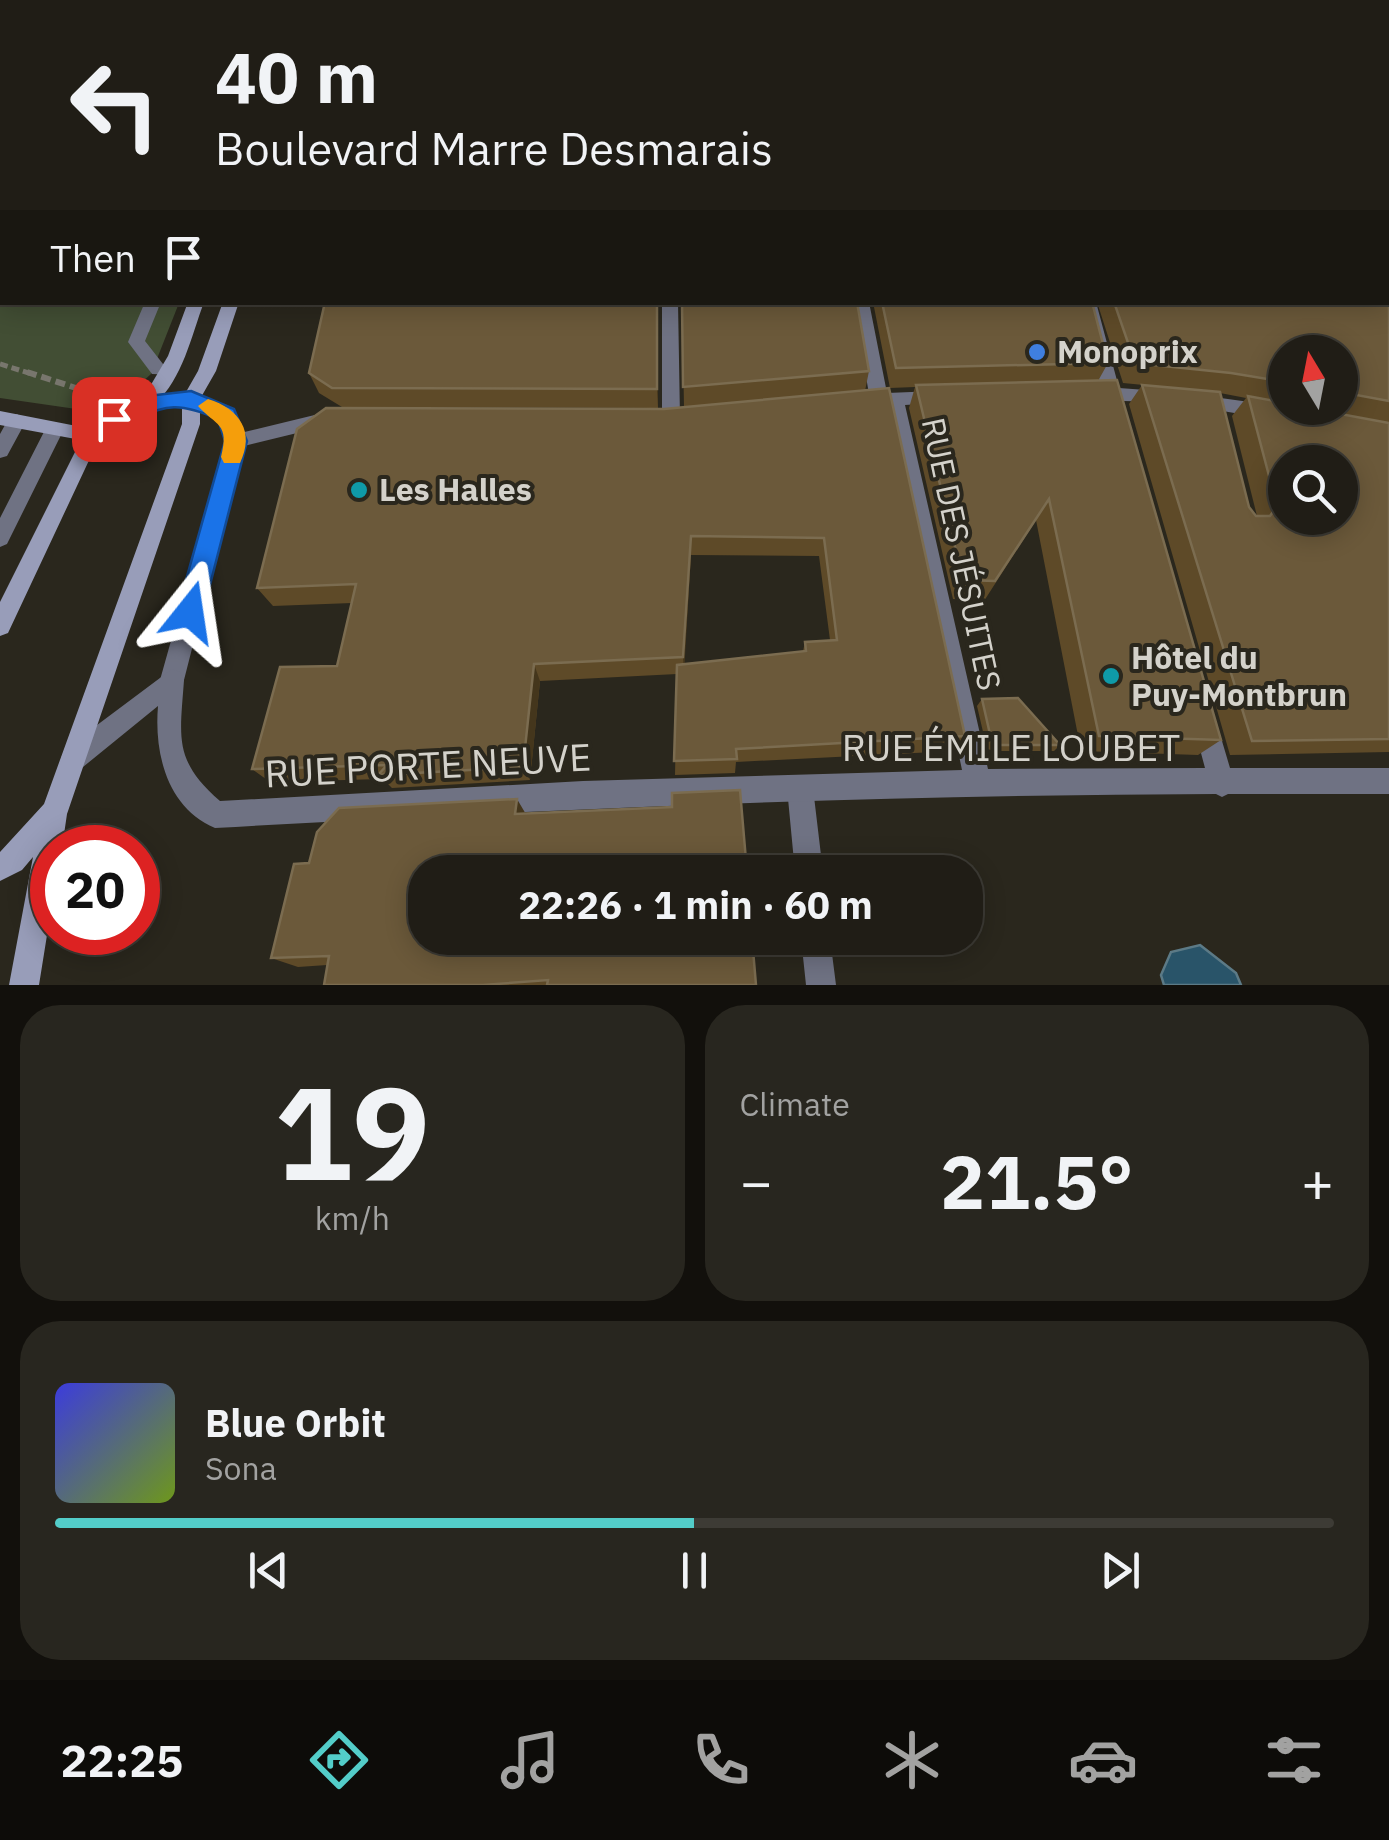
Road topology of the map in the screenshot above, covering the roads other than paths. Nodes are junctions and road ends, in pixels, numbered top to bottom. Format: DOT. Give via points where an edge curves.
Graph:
graph roads {
  1 [pos="153,305"];
  2 [pos="195,305"];
  3 [pos="231,305"];
  4 [pos="670,305"];
  5 [pos="862,305"];
  6 [pos="1089,305"];
  7 [pos="166,377"];
  8 [pos="1112,392"];
  9 [pos="1072,393"];
  10 [pos="953,396"];
  11 [pos="191,399"];
  12 [pos="886,399"];
  13 [pos="146,402"];
  14 [pos="842,403"];
  15 [pos="1268,415"];
  16 [pos="351,418"];
  17 [pos="645,419"];
  18 [pos="8,420"];
  19 [pos="55,429"];
  20 [pos="1122,430"];
  21 [pos="94,436"];
  22 [pos="236,441"];
  23 [pos="0,451"];
  24 [pos="0,538"];
  25 [pos="0,626"];
  26 [pos="172,680"];
  27 [pos="1201,710"];
  28 [pos="74,758"];
  29 [pos="1389,781"];
  30 [pos="978,782"];
  31 [pos="1222,784"];
  32 [pos="800,788"];
  33 [pos="54,813"];
  34 [pos="807,855"];
  35 [pos="0,867"];
  36 [pos="818,955"];
  37 [pos="24,985"];
  38 [pos="821,985"];
  1 -- 7 [label="street" via="136,342"];
  2 -- 7 [label="main road"];
  3 -- 11 [label="main road"];
  4 -- 17 [label="street" via="680,418"];
  5 -- 12 [label="street, RUE DES JÉSUITES"];
  6 -- 8 [label="street"];
  7 -- 13 [label="main road"];
  8 -- 9 [label="street"];
  8 -- 15 [label="street"];
  8 -- 20 [label="street"];
  10 -- 12 [label="street"];
  11 -- 13 [label="main road"];
  11 -- 22 [label="street" via="226,414"];
  11 -- 28 [label="main road" via="191,424"];
  12 -- 14 [label="street"];
  12 -- 30 [label="street, RUE DES JÉSUITES"];
  13 -- 21 [label="main road"];
  16 -- 22 [label="street"];
  18 -- 19 [label="main road"];
  18 -- 23 [label="street"];
  19 -- 21 [label="main road"];
  19 -- 24 [label="street"];
  21 -- 25 [label="main road"];
  22 -- 26 [label="street, RUE PORTE NEUVE"];
  26 -- 28 [label="street"];
  26 -- 32 [label="street, RUE PORTE NEUVE" via="167,750 179,780 215,815"];
  27 -- 31 [label="street"];
  28 -- 33 [label="main road"];
  29 -- 31 [label="street, RUE ÉMILE LOUBET"];
  30 -- 31 [label="street, RUE ÉMILE LOUBET"];
  30 -- 32 [label="street, RUE ÉMILE LOUBET"];
  32 -- 34 [label="street"];
  33 -- 35 [label="main road"];
  33 -- 37 [label="main road"];
  36 -- 38 [label="street"];
}
